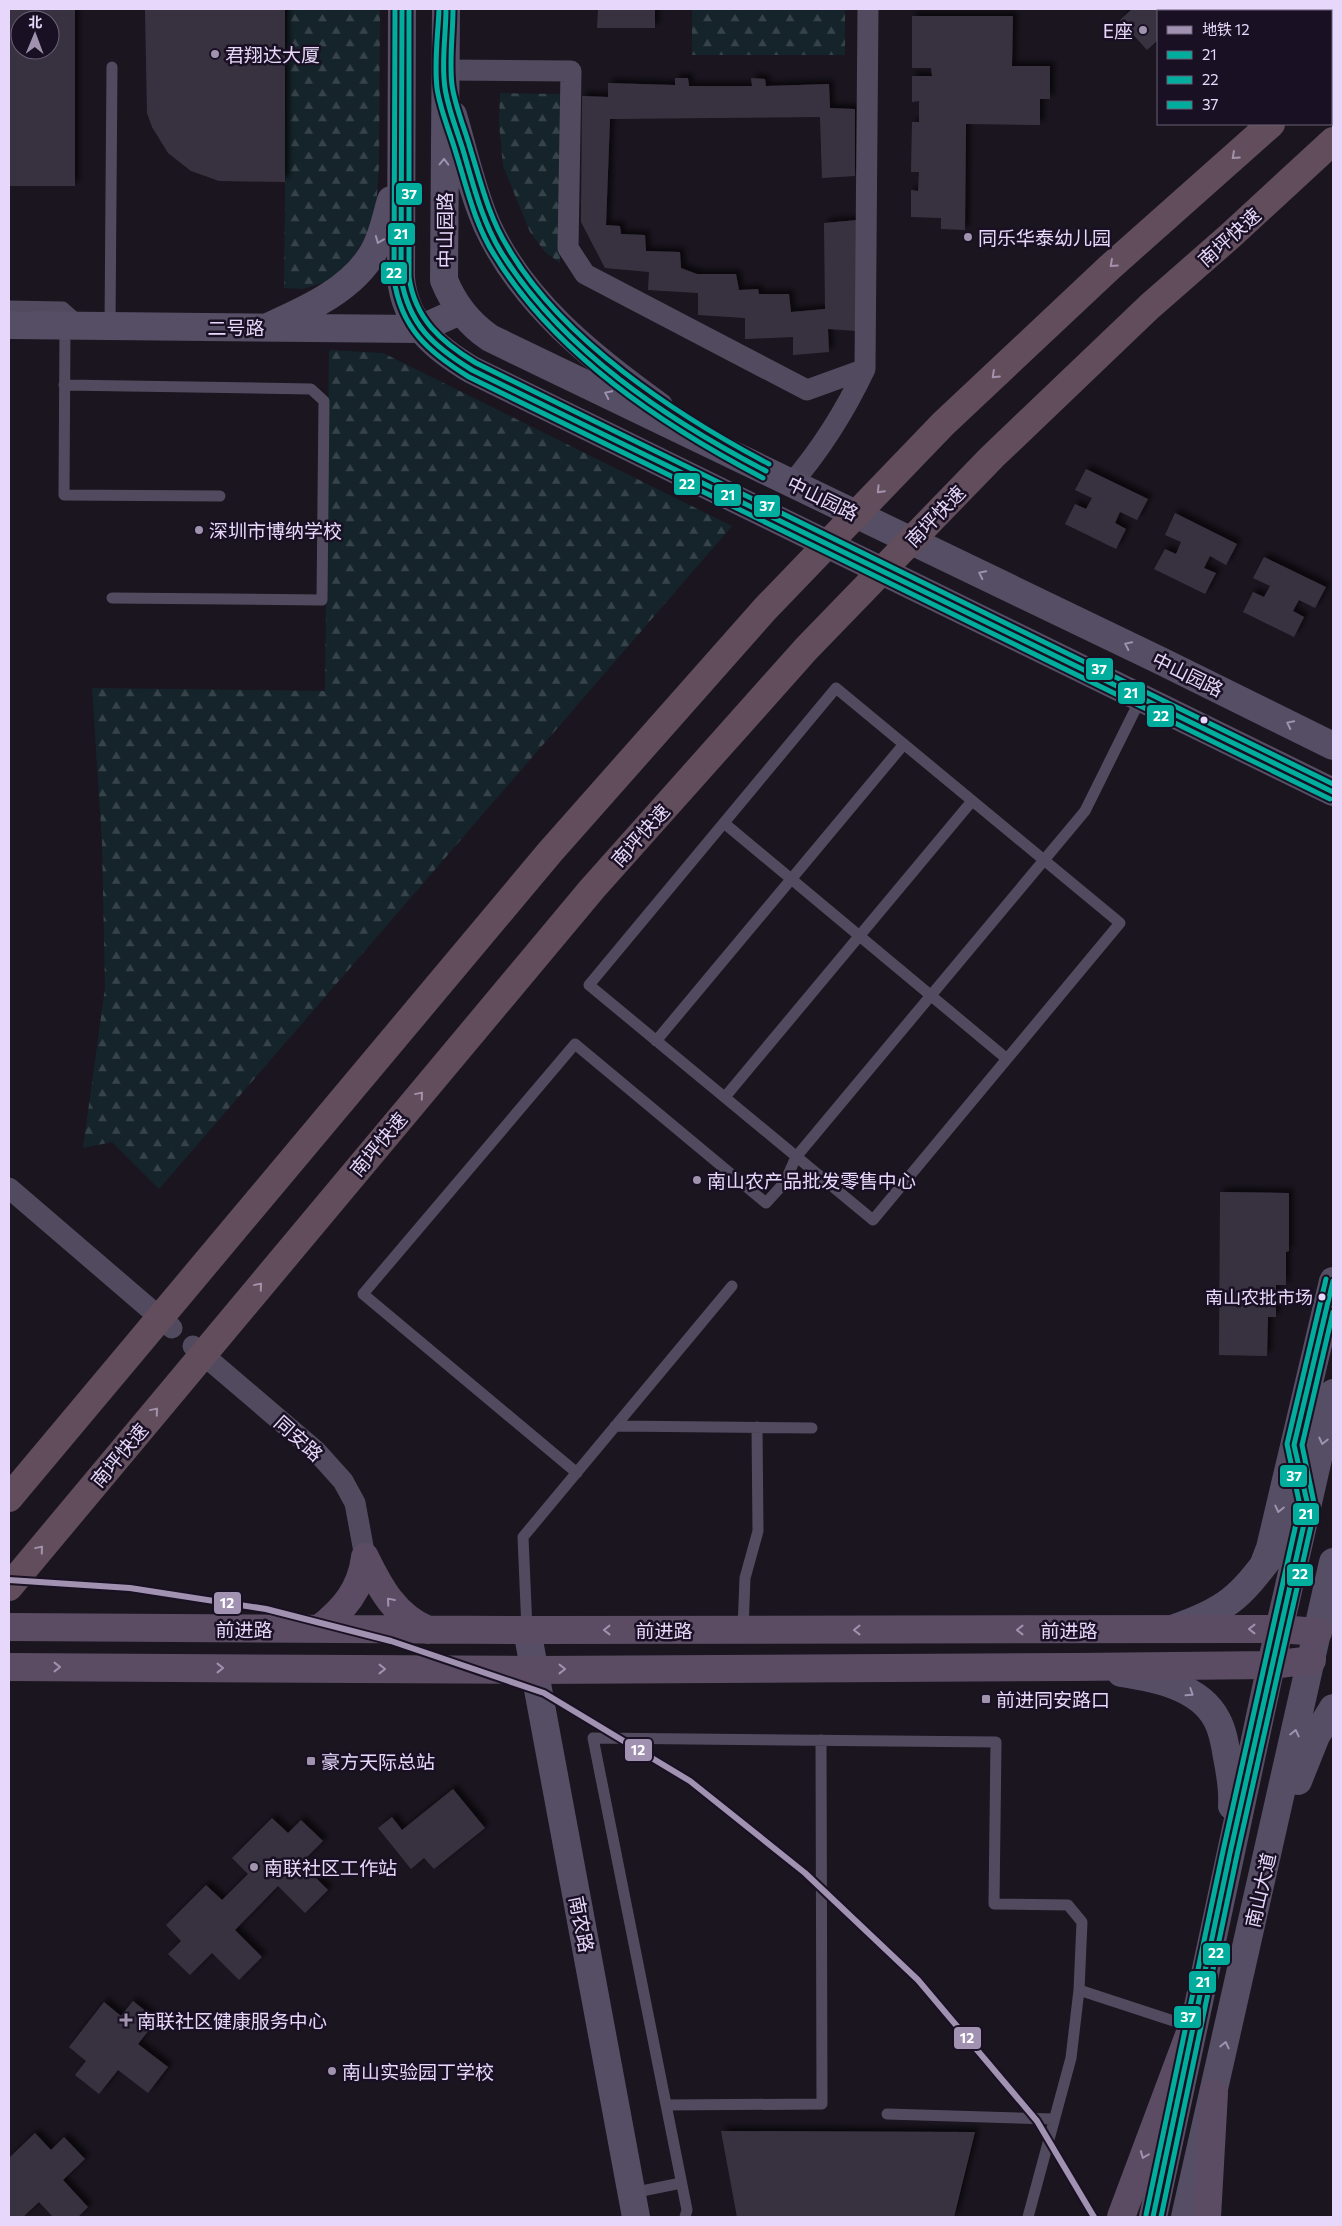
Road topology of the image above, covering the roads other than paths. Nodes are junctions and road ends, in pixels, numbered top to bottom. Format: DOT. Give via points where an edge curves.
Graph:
graph roads {
  1 [pos="402,9"];
  2 [pos="446,9"];
  3 [pos="868,9"];
  4 [pos="112,67"];
  5 [pos="445,79"];
  6 [pos="1270,125"];
  7 [pos="1333,141"];
  8 [pos="400,159"];
  9 [pos="9,306"];
  10 [pos="460,311"];
  11 [pos="9,325"];
  12 [pos="87,326"];
  13 [pos="266,328"];
  14 [pos="420,329"];
  15 [pos="865,369"];
  16 [pos="64,385"];
  17 [pos="731,454"];
  18 [pos="792,483"];
  19 [pos="220,496"];
  20 [pos="112,598"];
  21 [pos="1141,698"];
  22 [pos="904,744"];
  23 [pos="1333,746"];
  24 [pos="1333,792"];
  25 [pos="972,801"];
  26 [pos="724,823"];
  27 [pos="1044,860"];
  28 [pos="791,879"];
  29 [pos="860,936"];
  30 [pos="931,996"];
  31 [pos="656,1041"];
  32 [pos="1006,1059"];
  33 [pos="725,1098"];
  34 [pos="796,1157"];
  35 [pos="9,1188"];
  36 [pos="1333,1281"];
  37 [pos="732,1286"];
  38 [pos="172,1328"];
  39 [pos="193,1346"];
  40 [pos="1333,1393"];
  41 [pos="616,1426"];
  42 [pos="757,1427"];
  43 [pos="812,1428"];
  44 [pos="1294,1445"];
  45 [pos="577,1473"];
  46 [pos="9,1498"];
  47 [pos="1308,1506"];
  48 [pos="365,1556"];
  49 [pos="1263,1566"];
  50 [pos="1333,1568"];
  51 [pos="9,1587"];
  52 [pos="9,1627"];
  53 [pos="319,1629"];
  54 [pos="1171,1629"];
  55 [pos="1279,1629"];
  56 [pos="428,1630"];
  57 [pos="527,1630"];
  58 [pos="743,1630"];
  59 [pos="1326,1632"];
  60 [pos="1322,1659"];
  61 [pos="1271,1665"];
  62 [pos="9,1666"];
  63 [pos="1075,1667"];
  64 [pos="534,1670"];
  65 [pos="1333,1708"];
  66 [pos="821,1740"];
  67 [pos="1230,1852"];
  68 [pos="1268,1852"];
  69 [pos="1079,1990"];
  70 [pos="1192,2028"];
  71 [pos="1214,2093"];
  72 [pos="666,2105"];
  73 [pos="887,2114"];
  74 [pos="1053,2119"];
  75 [pos="681,2183"];
  76 [pos="634,2205"];
  77 [pos="685,2217"];
  78 [pos="1028,2217"];
  79 [pos="1121,2217"];
  80 [pos="1153,2217"];
  81 [pos="1185,2217"];
  82 [pos="1207,2217"];
  1 -- 8 [label="main road"];
  2 -- 5 [label="main road, 中山园路"];
  3 -- 15 [label="street"];
  4 -- 12 [label="lane"];
  10 -- 5 [label="main road, 中山园路, one-way" via="444,280"];
  5 -- 15 [label="street" via="571,71 568,248 585,274 808,390"];
  5 -- 17 [label="main road" via="487,223 522,284 544,310 595,356 644,395"];
  6 -- 46 [label="highway, one-way, bridge" via="1110,267 943,424 765,609 550,852"];
  51 -- 7 [label="highway, 南坪快速, one-way, bridge" via="592,889 806,649 992,457 1149,307"];
  8 -- 13 [label="main road, one-way" via="382,233 362,268 322,300"];
  8 -- 14 [label="main road" via="399,259 402,286 410,313"];
  9 -- 12 [label="lane" via="62,307"];
  10 -- 14 [label="main road, 二号路"];
  17 -- 10 [label="main road, 中山园路, one-way" via="490,338"];
  11 -- 12 [label="main road, 二号路"];
  12 -- 13 [label="main road, 二号路"];
  12 -- 16 [label="lane"];
  13 -- 14 [label="main road, 二号路"];
  14 -- 21 [label="main road" via="444,352 472,370"];
  15 -- 18 [label="street" via="826,440"];
  16 -- 19 [label="lane" via="64,495"];
  16 -- 20 [label="lane" via="312,390 324,401 322,600"];
  17 -- 18 [label="main road, 中山园路"];
  23 -- 18 [label="main road, 中山园路, one-way"];
  21 -- 24 [label="main road"];
  21 -- 27 [label="lane" via="1085,811"];
  22 -- 25 [label="lane"];
  22 -- 26 [label="lane" via="836,688"];
  22 -- 28 [label="lane"];
  25 -- 27 [label="lane"];
  25 -- 29 [label="lane"];
  26 -- 28 [label="lane"];
  26 -- 31 [label="lane" via="589,985"];
  27 -- 30 [label="lane"];
  27 -- 32 [label="lane" via="1120,923"];
  28 -- 29 [label="lane"];
  28 -- 31 [label="lane"];
  29 -- 30 [label="lane"];
  29 -- 33 [label="lane"];
  30 -- 32 [label="lane"];
  30 -- 34 [label="lane"];
  31 -- 33 [label="lane"];
  32 -- 34 [label="lane" via="873,1220"];
  33 -- 34 [label="lane"];
  34 -- 45 [label="lane" via="785,1182 766,1203 574,1044 363,1294"];
  35 -- 38 [label="street"];
  36 -- 44 [label="main road"];
  37 -- 41 [label="lane"];
  39 -- 48 [label="street, 同安路" via="316,1452 343,1481 354,1503"];
  40 -- 47 [label="main road, 南山大道, one-way"];
  41 -- 42 [label="lane"];
  41 -- 45 [label="lane"];
  42 -- 43 [label="lane"];
  42 -- 58 [label="lane" via="758,1531 744,1578"];
  44 -- 47 [label="main road"];
  44 -- 49 [label="main road, one-way"];
  45 -- 57 [label="lane" via="523,1537"];
  47 -- 49 [label="main road"];
  47 -- 55 [label="main road, 南山大道"];
  48 -- 53 [label="main road" via="355,1593 340,1612"];
  56 -- 48 [label="main road, one-way" via="413,1624 383,1594"];
  49 -- 54 [label="main road" via="1221,1609"];
  50 -- 59 [label="main road, 南山大道"];
  52 -- 53 [label="main road, 前进路"];
  53 -- 56 [label="main road, 前进路"];
  55 -- 54 [label="main road, 前进路, one-way"];
  54 -- 58 [label="main road, 前进路, one-way"];
  55 -- 59 [label="main road, 前进路"];
  55 -- 61 [label="main road, 南山大道"];
  56 -- 57 [label="main road, 前进路"];
  58 -- 57 [label="main road, 前进路, one-way"];
  57 -- 64 [label="main road, 南农路"];
  59 -- 60 [label="main road, 南山大道"];
  60 -- 61 [label="main road, 前进路"];
  68 -- 60 [label="main road, 南山大道, one-way"];
  61 -- 63 [label="main road, 前进路"];
  61 -- 67 [label="main road, 南山大道"];
  62 -- 64 [label="main road, 前进路, one-way"];
  64 -- 63 [label="main road, 前进路, one-way"];
  63 -- 67 [label="main road, one-way" via="1151,1678 1183,1689 1204,1702 1217,1719 1229,1765 1232,1800"];
  64 -- 76 [label="main road, 南农路"];
  65 -- 68 [label="main road" via="1316,1736"];
  66 -- 69 [label="lane" via="996,1742 994,1904 1068,1905 1082,1922"];
  66 -- 72 [label="lane" via="822,2104"];
  66 -- 72 [label="lane" via="593,1738"];
  67 -- 70 [label="main road, 南山大道"];
  71 -- 68 [label="main road, 南山大道, one-way"];
  69 -- 70 [label="lane"];
  69 -- 74 [label="lane" via="1071,2058"];
  70 -- 79 [label="main road, one-way"];
  70 -- 80 [label="main road, 南山大道"];
  71 -- 81 [label="main road, 南山大道"];
  71 -- 82 [label="main road"];
  72 -- 75 [label="lane"];
  73 -- 74 [label="lane"];
  74 -- 78 [label="lane"];
  75 -- 76 [label="lane"];
  75 -- 77 [label="lane"];
}
